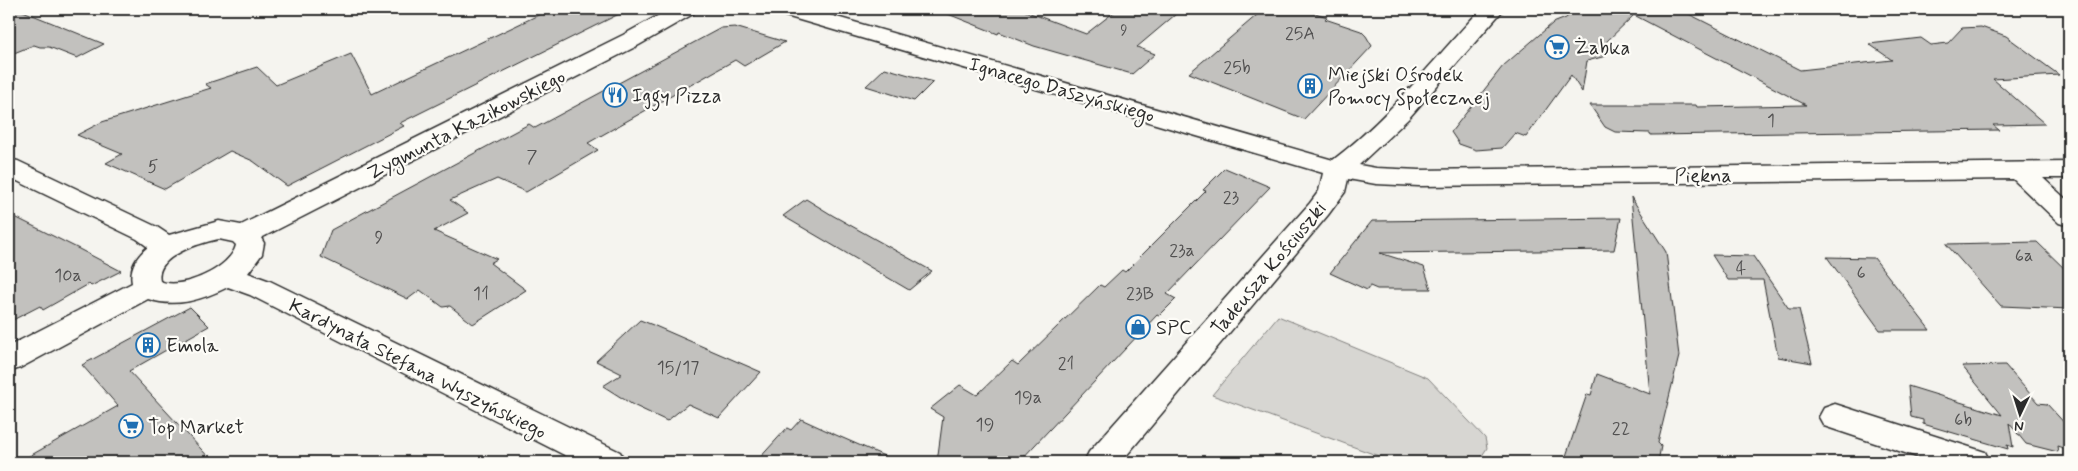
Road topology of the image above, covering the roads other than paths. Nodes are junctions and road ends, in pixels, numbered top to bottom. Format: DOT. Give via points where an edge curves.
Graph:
graph roads {
  1 [pos="685,9"];
  2 [pos="787,9"];
  3 [pos="1493,9"];
  4 [pos="9,167"];
  5 [pos="1337,169"];
  6 [pos="2069,170"];
  7 [pos="2020,171"];
  8 [pos="2069,217"];
  9 [pos="244,235"];
  10 [pos="168,247"];
  11 [pos="227,276"];
  12 [pos="147,287"];
  13 [pos="9,360"];
  14 [pos="1835,417"];
  15 [pos="608,462"];
  16 [pos="1102,462"];
  17 [pos="1973,462"];
  1 -- 9 [label="street, Zygmunta Kazikowskiego"];
  2 -- 5 [label="street, Ignacego Daszyńskiego"];
  3 -- 5 [label="street" via="1359,154"];
  4 -- 10 [label="street" via="147,233"];
  5 -- 7 [label="street, Piękna" via="1376,176 1418,178"];
  5 -- 16 [label="street, Tadeusza Kościuszki" via="1332,192 1319,209"];
  6 -- 7 [label="street, Piękna"];
  7 -- 8 [label="street"];
  9 -- 10 [label="street" via="234,230 210,231 184,238"];
  9 -- 11 [label="street" via="250,241 250,250 241,264"];
  10 -- 12 [label="street" via="147,266 144,276"];
  11 -- 12 [label="street" via="209,286 177,293 163,293"];
  11 -- 15 [label="street, Kardynała Stefana Wyszyńskiego" via="260,288"];
  12 -- 13 [label="street"];
  14 -- 17 [label="street"];
}
